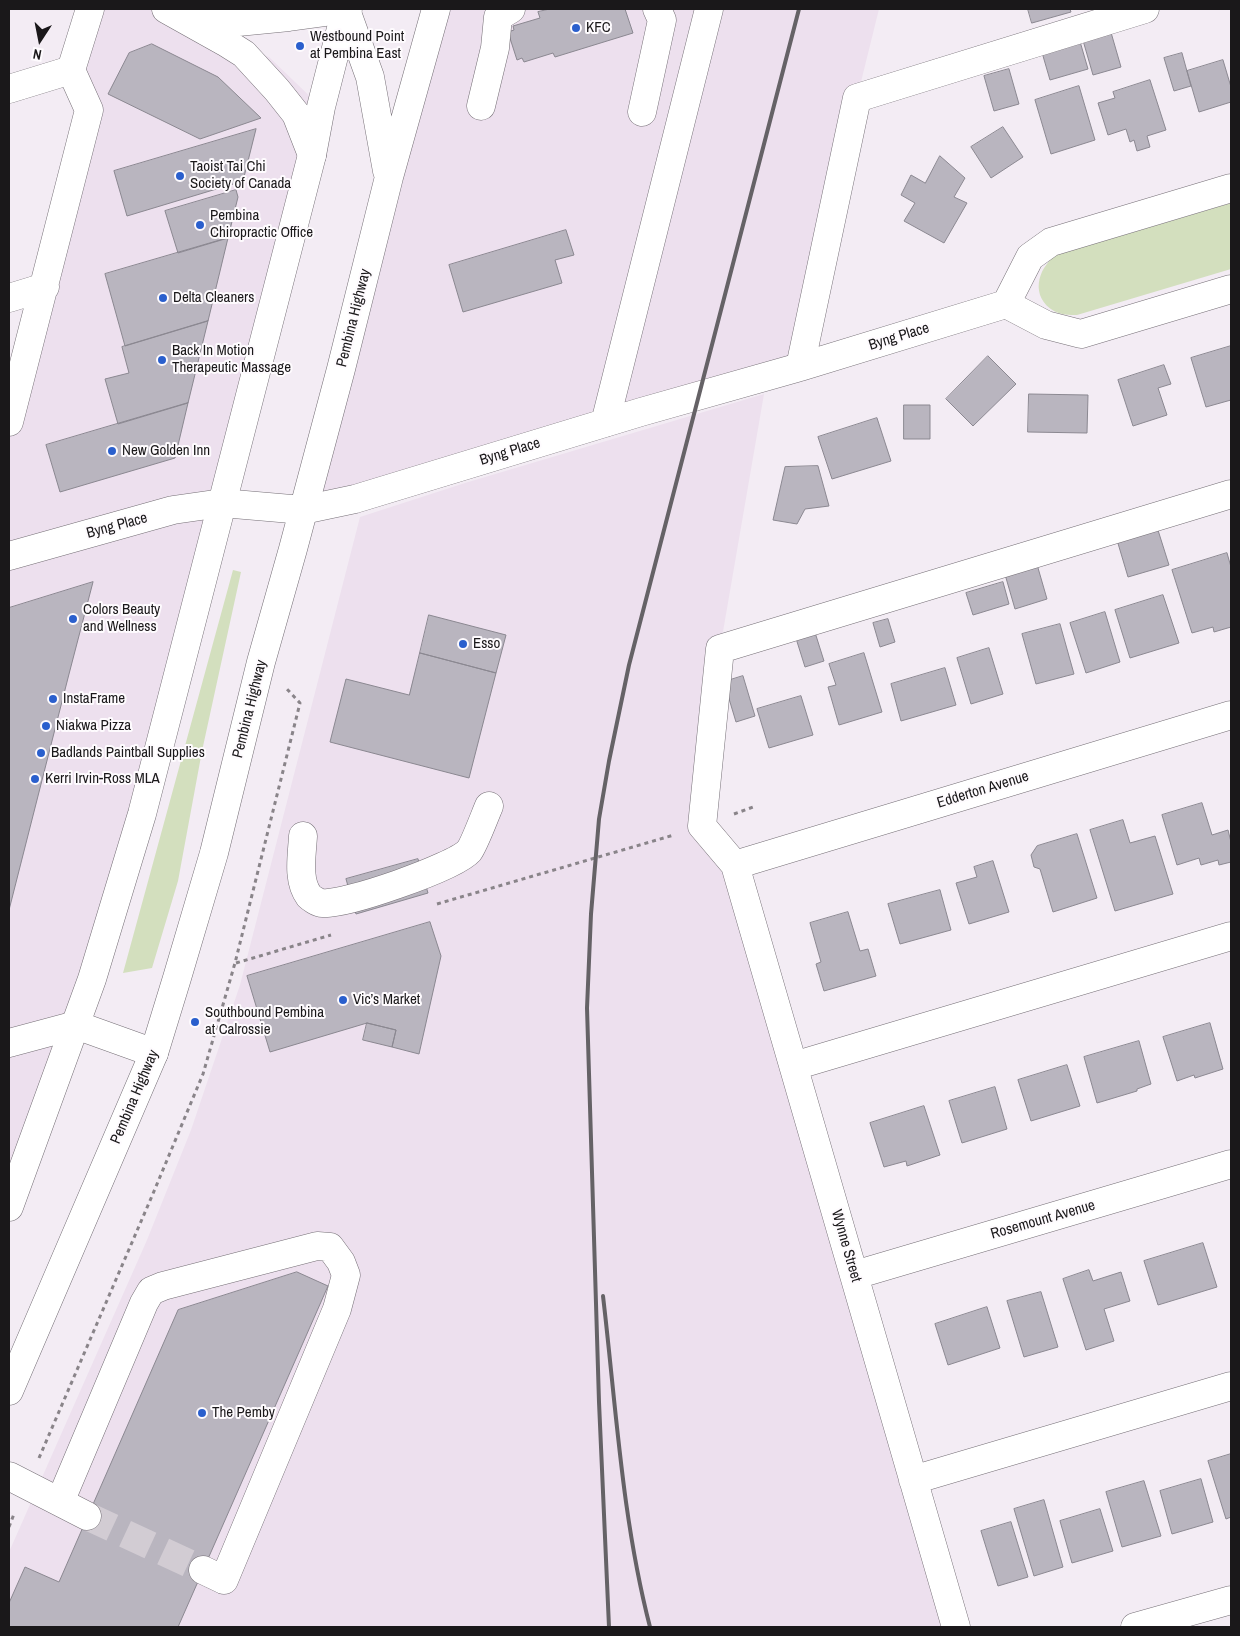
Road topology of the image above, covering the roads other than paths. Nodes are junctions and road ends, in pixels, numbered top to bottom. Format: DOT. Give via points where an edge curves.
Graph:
graph roads {
  1 [pos="90,9"];
  2 [pos="346,9"];
  3 [pos="436,9"];
  4 [pos="511,9"];
  5 [pos="657,9"];
  6 [pos="709,9"];
  7 [pos="1145,9"];
  8 [pos="176,14"];
  9 [pos="71,70"];
  10 [pos="9,89"];
  11 [pos="481,106"];
  12 [pos="642,112"];
  13 [pos="312,155"];
  14 [pos="388,177"];
  15 [pos="1231,188"];
  16 [pos="45,287"];
  17 [pos="1231,289"];
  18 [pos="9,298"];
  19 [pos="1006,304"];
  20 [pos="800,367"];
  21 [pos="9,422"];
  22 [pos="605,423"];
  23 [pos="1231,494"];
  24 [pos="222,503"];
  25 [pos="303,510"];
  26 [pos="9,556"];
  27 [pos="1231,716"];
  28 [pos="489,806"];
  29 [pos="303,836"];
  30 [pos="735,864"];
  31 [pos="1231,936"];
  32 [pos="76,1025"];
  33 [pos="9,1043"];
  34 [pos="154,1053"];
  35 [pos="794,1066"];
  36 [pos="1231,1164"];
  37 [pos="9,1207"];
  38 [pos="855,1275"];
  39 [pos="1231,1386"];
  40 [pos="9,1390"];
  41 [pos="913,1480"];
  42 [pos="18,1481"];
  43 [pos="60,1502"];
  44 [pos="87,1516"];
  45 [pos="203,1570"];
  46 [pos="1231,1600"];
  47 [pos="956,1627"];
  48 [pos="1135,1627"];
  1 -- 9 [label="street"];
  2 -- 8 [label="street" via="238,22"];
  2 -- 13 [label="street"];
  2 -- 14 [label="street" via="370,77"];
  3 -- 14 [label="street, Pembina Highway"];
  4 -- 11 [label="street" via="498,17 495,48"];
  5 -- 12 [label="street" via="662,20"];
  6 -- 22 [label="street"];
  7 -- 20 [label="street" via="857,98"];
  8 -- 13 [label="street" via="244,54 296,114"];
  9 -- 10 [label="street"];
  9 -- 16 [label="street" via="89,110"];
  13 -- 24 [label="street"];
  14 -- 25 [label="street, Pembina Highway"];
  15 -- 19 [label="street" via="1051,242 1030,257"];
  16 -- 18 [label="street"];
  16 -- 21 [label="street"];
  17 -- 19 [label="street" via="1081,334 1046,325"];
  19 -- 20 [label="street, Byng Place"];
  20 -- 22 [label="street, Byng Place"];
  22 -- 25 [label="street, Byng Place" via="355,499"];
  23 -- 30 [label="street" via="720,649 702,826"];
  24 -- 25 [label="street, Byng Place"];
  24 -- 26 [label="street, Byng Place" via="173,510"];
  24 -- 32 [label="street" via="142,814"];
  25 -- 34 [label="street, Pembina Highway" via="260,662 214,853"];
  27 -- 30 [label="street, Edderton Avenue"];
  28 -- 29 [label="street" via="469,851 450,864 351,899 322,903 310,897 302,882"];
  30 -- 35 [label="street, Wynne Street"];
  31 -- 35 [label="street"];
  32 -- 33 [label="street"];
  32 -- 34 [label="street"];
  32 -- 37 [label="street"];
  34 -- 40 [label="street, Pembina Highway"];
  35 -- 38 [label="street, Wynne Street"];
  36 -- 38 [label="street, Rosemount Avenue"];
  38 -- 41 [label="street, Wynne Street"];
  39 -- 41 [label="street"];
  41 -- 47 [label="street, Wynne Street"];
  42 -- 43 [label="street"];
  43 -- 44 [label="street"];
  43 -- 45 [label="street" via="151,1291 317,1246 330,1247 346,1275 330,1327 224,1580"];
  46 -- 48 [label="street"];
}
